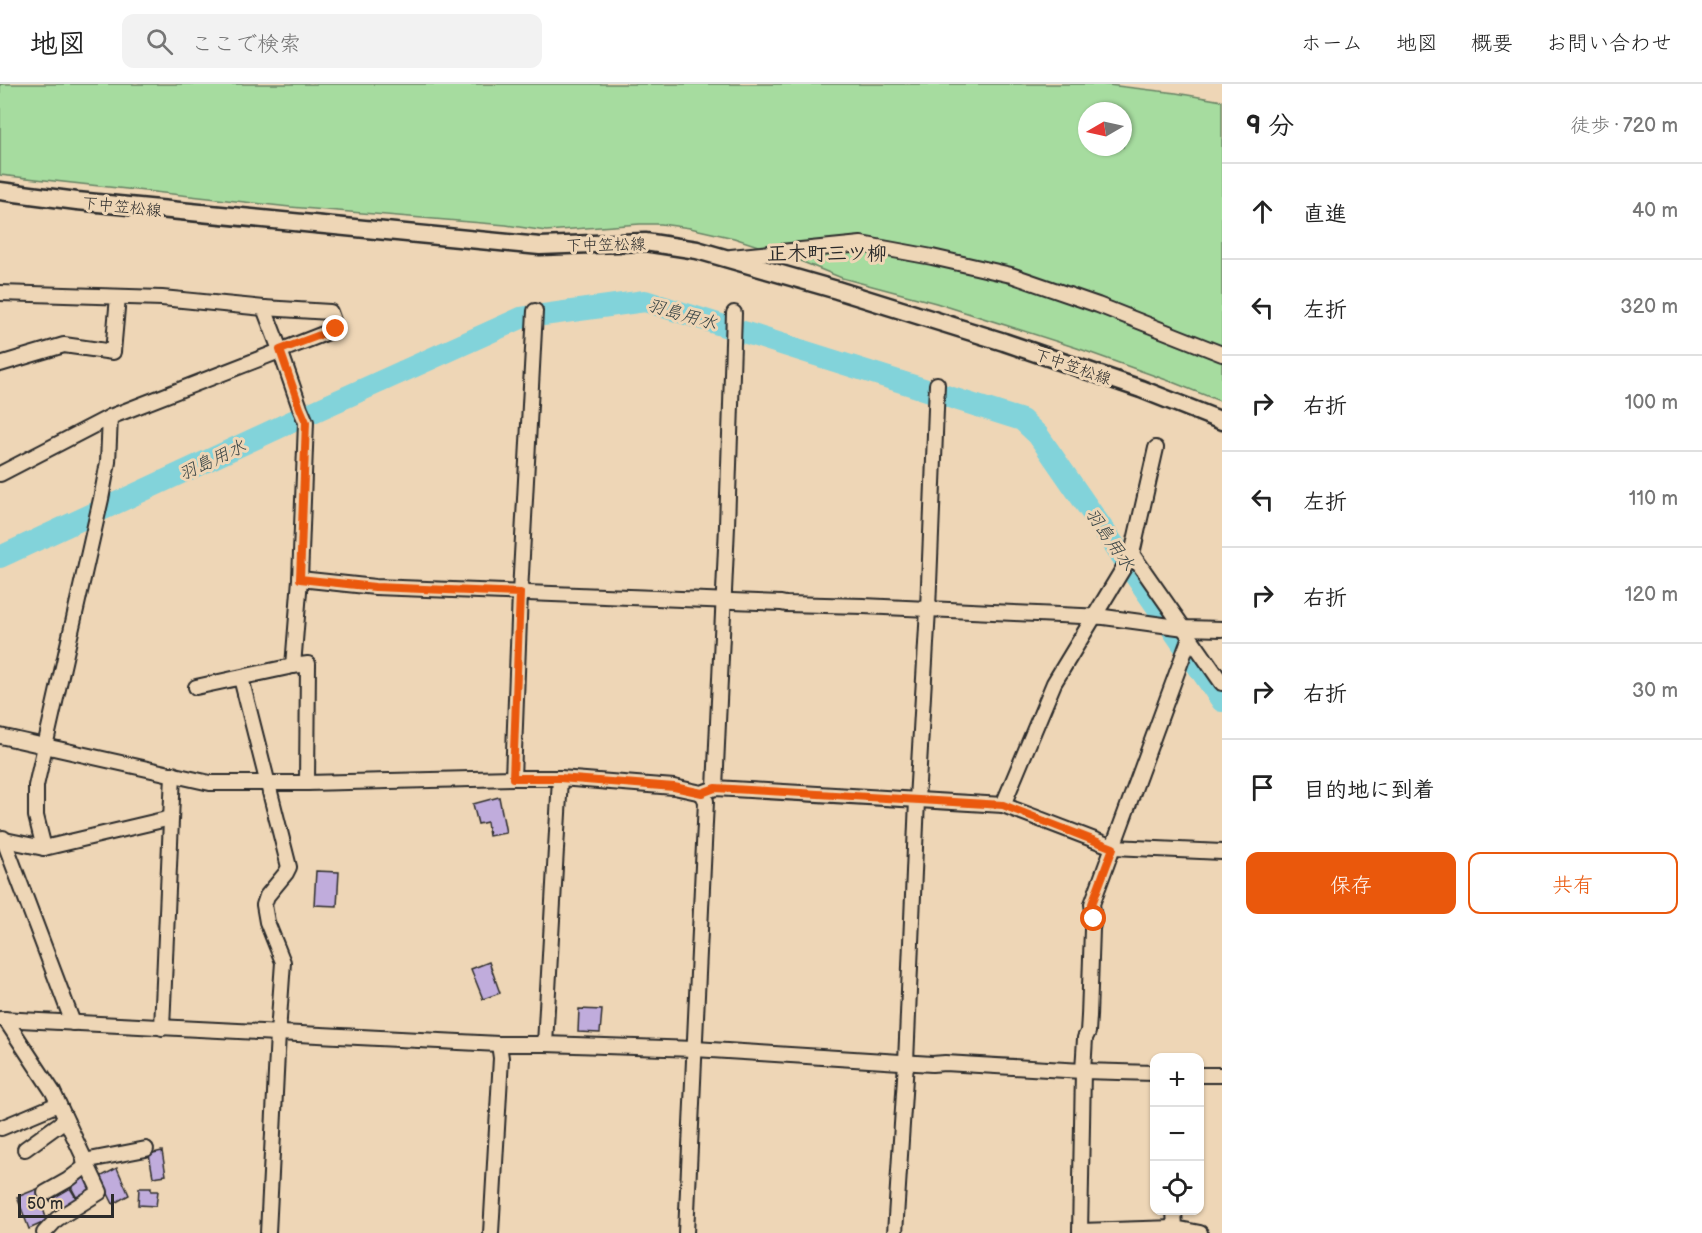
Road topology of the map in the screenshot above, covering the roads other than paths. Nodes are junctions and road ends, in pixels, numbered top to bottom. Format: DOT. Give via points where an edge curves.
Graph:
graph roads {
  1 [pos="0,191"];
  2 [pos="726,258"];
  3 [pos="0,293"];
  4 [pos="118,297"];
  5 [pos="264,308"];
  6 [pos="535,311"];
  7 [pos="734,313"];
  8 [pos="280,350"];
  9 [pos="1222,354"];
  10 [pos="0,364"];
  11 [pos="937,384"];
  12 [pos="110,417"];
  13 [pos="1222,421"];
  14 [pos="1156,448"];
  15 [pos="0,474"];
  16 [pos="1131,555"];
  17 [pos="300,579"];
  18 [pos="520,593"];
  19 [pos="723,601"];
  20 [pos="927,609"];
  21 [pos="1093,617"];
  22 [pos="1222,629"];
  23 [pos="1187,633"];
  24 [pos="293,666"];
  25 [pos="241,678"];
  26 [pos="1222,683"];
  27 [pos="196,687"];
  28 [pos="0,736"];
  29 [pos="46,746"];
  30 [pos="173,774"];
  31 [pos="513,778"];
  32 [pos="560,778"];
  33 [pos="307,783"];
  34 [pos="268,784"];
  35 [pos="708,790"];
  36 [pos="917,800"];
  37 [pos="1003,805"];
  38 [pos="171,818"];
  39 [pos="2,838"];
  40 [pos="44,848"];
  41 [pos="1113,848"];
  42 [pos="1222,852"];
  43 [pos="2,1019"];
  44 [pos="73,1023"];
  45 [pos="162,1028"];
  46 [pos="278,1033"];
  47 [pos="499,1044"];
  48 [pos="545,1044"];
  49 [pos="695,1049"];
  50 [pos="906,1062"];
  51 [pos="1083,1071"];
  52 [pos="1150,1073"];
  53 [pos="1204,1075"];
  54 [pos="1222,1075"];
  55 [pos="58,1104"];
  56 [pos="65,1120"];
  57 [pos="1,1128"];
  58 [pos="25,1149"];
  59 [pos="146,1149"];
  60 [pos="85,1164"];
  61 [pos="45,1193"];
  62 [pos="1174,1215"];
  63 [pos="1175,1228"];
  64 [pos="1080,1232"];
  65 [pos="44,1233"];
  66 [pos="268,1233"];
  67 [pos="491,1233"];
  68 [pos="686,1233"];
  69 [pos="895,1233"];
  70 [pos="1200,1233"];
  1 -- 2 [label="main road, 下中笠松線" via="540,246 645,242"];
  2 -- 9 [label="street" via="861,244 932,257 1011,275"];
  2 -- 13 [label="main road, 下中笠松線" via="1004,342"];
  3 -- 4 [label="street"];
  4 -- 5 [label="street"];
  4 -- 10 [label="street" via="113,352 64,345"];
  5 -- 8 [label="street"];
  5 -- 8 [label="street" via="330,312 336,329"];
  6 -- 18 [label="street"];
  7 -- 19 [label="street"];
  8 -- 12 [label="street"];
  8 -- 17 [label="street" via="306,422"];
  11 -- 20 [label="street"];
  12 -- 15 [label="street"];
  12 -- 29 [label="street" via="101,499"];
  14 -- 16 [label="street"];
  16 -- 21 [label="street"];
  16 -- 23 [label="street"];
  17 -- 18 [label="street" via="375,587"];
  17 -- 24 [label="street"];
  18 -- 19 [label="street"];
  18 -- 31 [label="street"];
  19 -- 20 [label="street"];
  19 -- 35 [label="street"];
  20 -- 21 [label="street"];
  20 -- 36 [label="street"];
  21 -- 23 [label="street" via="1160,625"];
  21 -- 37 [label="street" via="1054,683"];
  22 -- 23 [label="street"];
  23 -- 26 [label="street"];
  23 -- 41 [label="street" via="1185,654"];
  24 -- 25 [label="street"];
  24 -- 33 [label="street" via="308,664"];
  25 -- 27 [label="street"];
  25 -- 34 [label="street"];
  28 -- 29 [label="street"];
  29 -- 30 [label="street"];
  29 -- 40 [label="street" via="36,786 36,816"];
  30 -- 34 [label="street" via="210,783"];
  30 -- 38 [label="street"];
  31 -- 32 [label="street"];
  31 -- 33 [label="street"];
  32 -- 35 [label="street"];
  32 -- 48 [label="street"];
  33 -- 34 [label="street"];
  34 -- 46 [label="street" via="289,867 264,905 284,962"];
  35 -- 36 [label="street"];
  35 -- 49 [label="street"];
  36 -- 37 [label="street"];
  36 -- 50 [label="street"];
  37 -- 41 [label="street"];
  38 -- 40 [label="street"];
  38 -- 45 [label="street"];
  39 -- 40 [label="street"];
  39 -- 44 [label="street"];
  41 -- 42 [label="street"];
  41 -- 51 [label="street" via="1092,904 1089,1016"];
  43 -- 44 [label="street"];
  43 -- 55 [label="street"];
  44 -- 45 [label="street"];
  45 -- 46 [label="street"];
  46 -- 47 [label="street"];
  46 -- 66 [label="street"];
  47 -- 48 [label="street"];
  47 -- 67 [label="street"];
  48 -- 49 [label="street"];
  49 -- 50 [label="street"];
  49 -- 68 [label="street"];
  50 -- 51 [label="street"];
  50 -- 69 [label="street"];
  51 -- 52 [label="street"];
  51 -- 64 [label="street"];
  53 -- 54 [label="street"];
  55 -- 56 [label="street"];
  55 -- 57 [label="street"];
  56 -- 58 [label="street"];
  56 -- 60 [label="street"];
  59 -- 60 [label="street"];
  60 -- 61 [label="street"];
  60 -- 65 [label="street" via="100,1192 57,1219"];
  62 -- 63 [label="street"];
  63 -- 64 [label="street"];
  63 -- 70 [label="street"];
}
